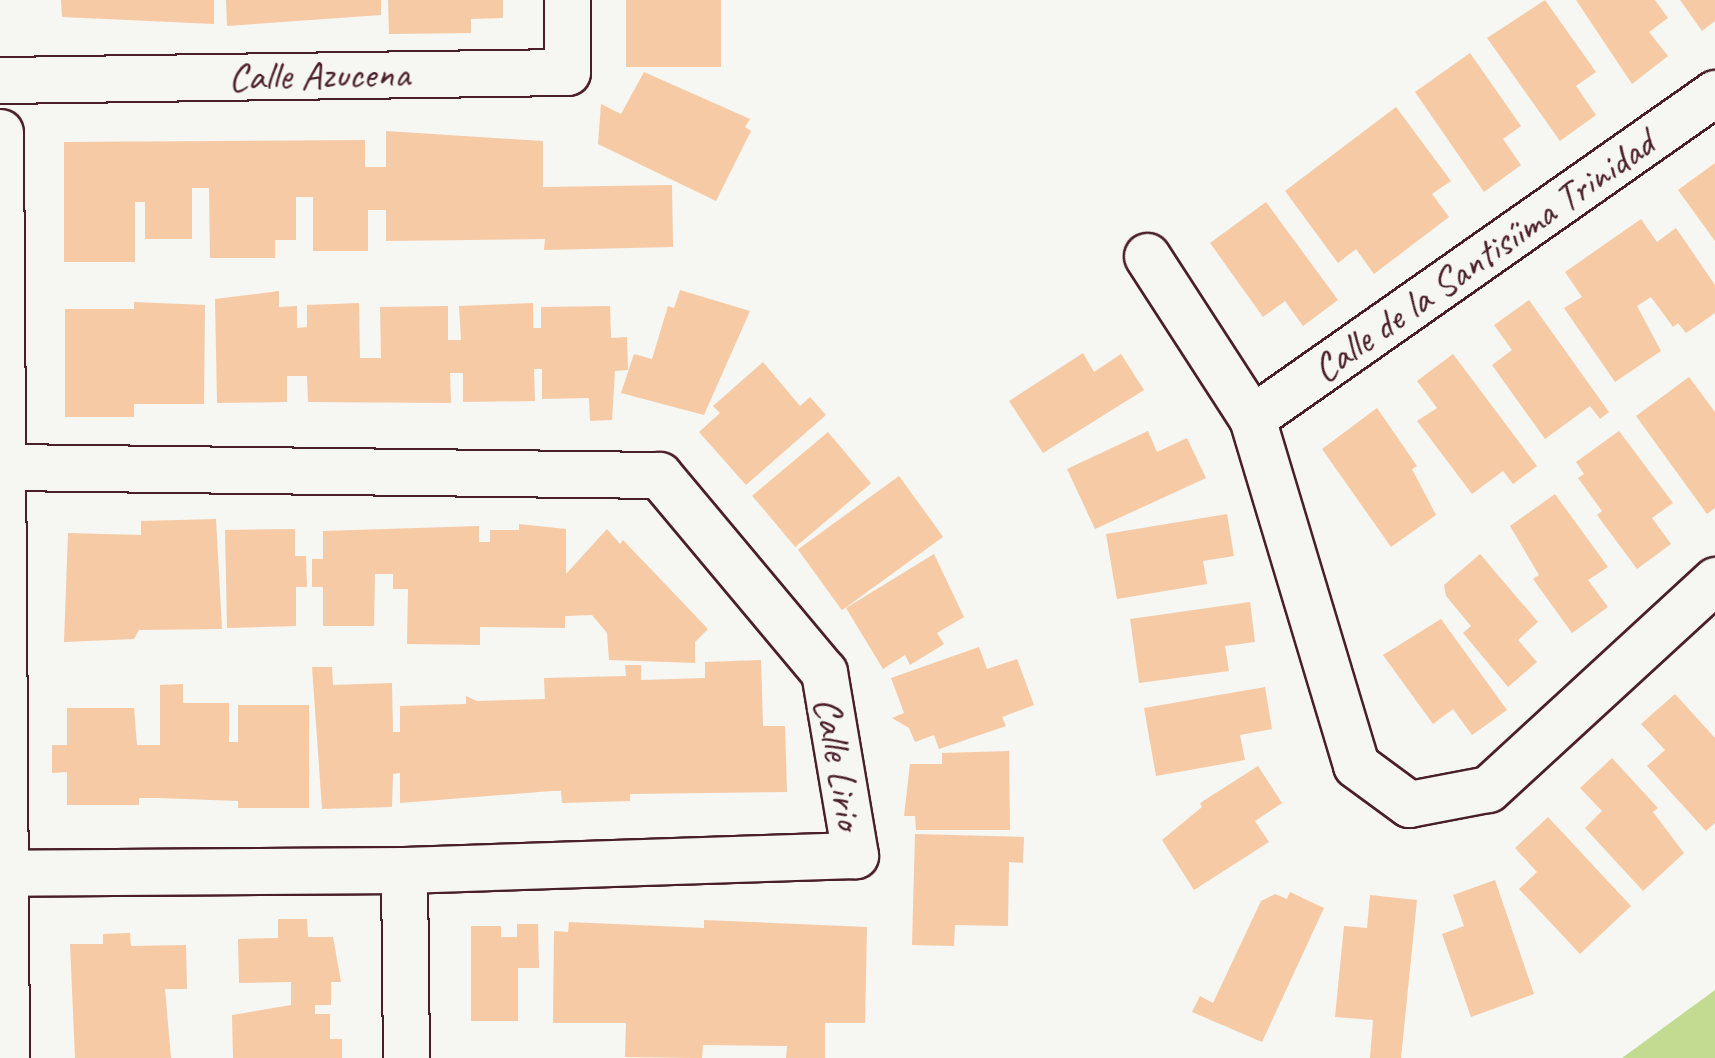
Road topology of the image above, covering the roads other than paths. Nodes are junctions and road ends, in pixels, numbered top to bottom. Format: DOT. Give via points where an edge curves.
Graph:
graph roads {
  1 [pos="567,0"];
  2 [pos="0,80"];
  3 [pos="1715,93"];
  4 [pos="0,132"];
  5 [pos="1147,256"];
  6 [pos="1252,418"];
  7 [pos="5,467"];
  8 [pos="1715,580"];
  9 [pos="404,870"];
  10 [pos="5,873"];
  11 [pos="6,1058"];
  12 [pos="406,1058"];
  1 -- 2 [label="street, Calle Azucena" via="567,72"];
  3 -- 6 [label="street, Calle de la Santisíima Trinidad"];
  4 -- 7 [label="street"];
  5 -- 6 [label="street"];
  6 -- 8 [label="street" via="1356,765 1409,804 1488,790"];
  7 -- 9 [label="street, Calle Lirio" via="659,475 824,672 855,855"];
  7 -- 10 [label="street"];
  9 -- 10 [label="street, Calle Lirio"];
  9 -- 12 [label="street"];
  10 -- 11 [label="street"];
}
